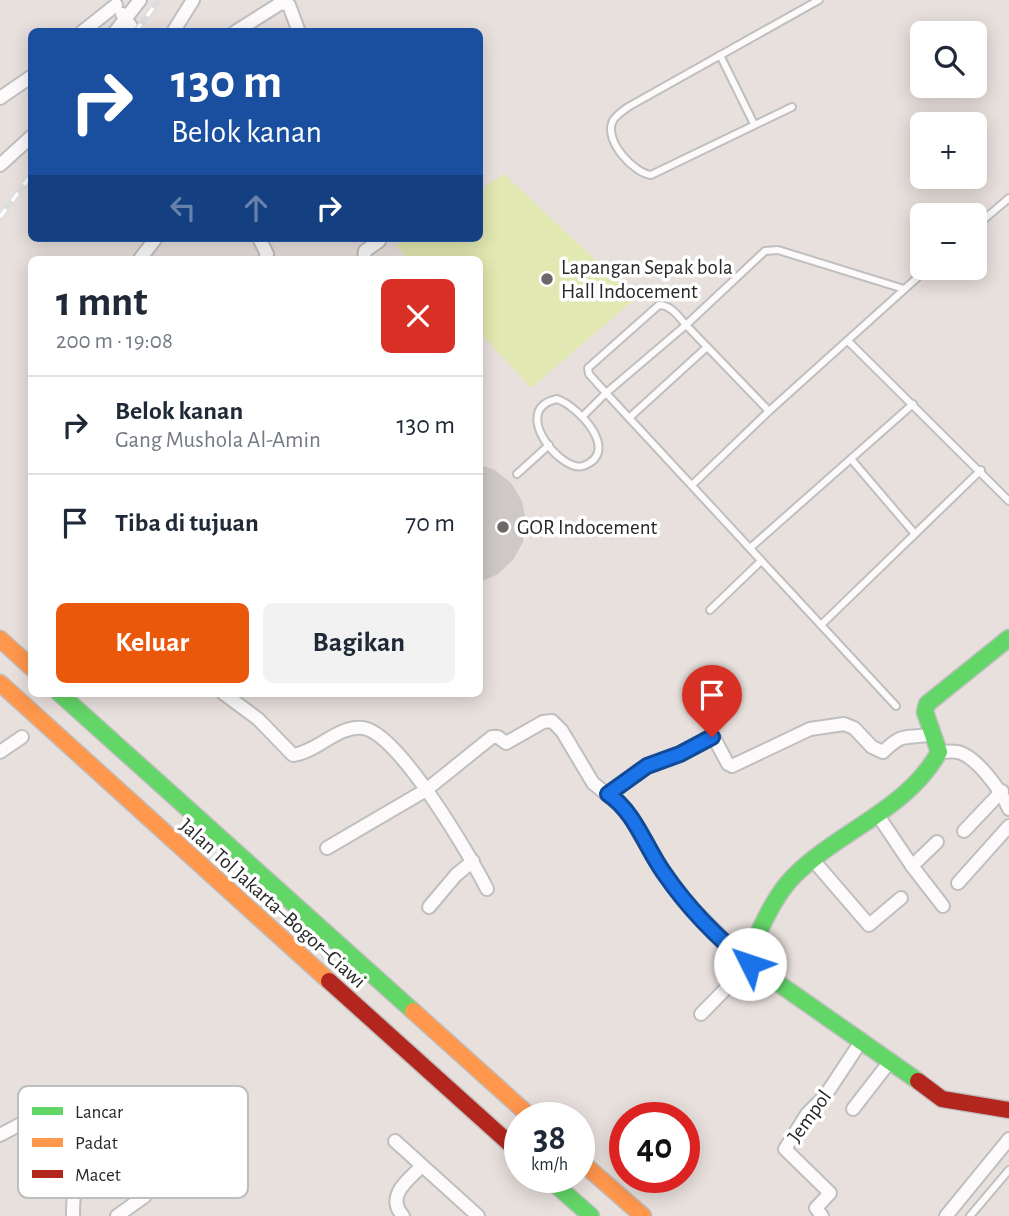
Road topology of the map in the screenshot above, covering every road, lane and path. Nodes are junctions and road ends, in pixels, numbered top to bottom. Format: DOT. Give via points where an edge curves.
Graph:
graph roads {
  1 [pos="139,0"];
  2 [pos="193,0"];
  3 [pos="819,0"];
  4 [pos="114,2"];
  5 [pos="270,4"];
  6 [pos="125,19"];
  7 [pos="86,28"];
  8 [pos="118,28"];
  9 [pos="132,28"];
  10 [pos="176,28"];
  11 [pos="240,28"];
  12 [pos="298,28"];
  13 [pos="720,55"];
  14 [pos="28,79"];
  15 [pos="0,98"];
  16 [pos="792,107"];
  17 [pos="754,124"];
  18 [pos="28,140"];
  19 [pos="0,165"];
  20 [pos="1009,198"];
  21 [pos="987,217"];
  22 [pos="153,242"];
  23 [pos="378,242"];
  24 [pos="142,256"];
  25 [pos="364,256"];
  26 [pos="914,280"];
  27 [pos="904,289"];
  28 [pos="686,325"];
  29 [pos="848,341"];
  30 [pos="707,347"];
  31 [pos="606,393"];
  32 [pos="913,404"];
  33 [pos="769,411"];
  34 [pos="583,416"];
  35 [pos="629,418"];
  36 [pos="549,445"];
  37 [pos="851,459"];
  38 [pos="981,470"];
  39 [pos="517,474"];
  40 [pos="692,485"];
  41 [pos="1009,501"];
  42 [pos="915,534"];
  43 [pos="750,548"];
  44 [pos="761,561"];
  45 [pos="710,610"];
  46 [pos="821,625"];
  47 [pos="1009,638"];
  48 [pos="0,639"];
  49 [pos="28,664"];
  50 [pos="0,683"];
  51 [pos="63,697"];
  52 [pos="228,697"];
  53 [pos="896,706"];
  54 [pos="932,734"];
  55 [pos="22,737"];
  56 [pos="0,752"];
  57 [pos="939,752"];
  58 [pos="426,790"];
  59 [pos="1002,791"];
  60 [pos="608,794"];
  61 [pos="1009,808"];
  62 [pos="877,814"];
  63 [pos="1009,826"];
  64 [pos="964,831"];
  65 [pos="937,842"];
  66 [pos="327,848"];
  67 [pos="813,860"];
  68 [pos="473,861"];
  69 [pos="912,866"];
  70 [pos="958,883"];
  71 [pos="487,889"];
  72 [pos="901,898"];
  73 [pos="943,906"];
  74 [pos="429,907"];
  75 [pos="748,962"];
  76 [pos="701,1014"];
  77 [pos="862,1040"];
  78 [pos="891,1060"];
  79 [pos="514,1102"];
  80 [pos="853,1109"];
  81 [pos="1009,1110"];
  82 [pos="18,1125"];
  83 [pos="0,1135"];
  84 [pos="504,1139"];
  85 [pos="1009,1139"];
  86 [pos="395,1141"];
  87 [pos="422,1166"];
  88 [pos="1009,1170"];
  89 [pos="595,1174"];
  90 [pos="565,1193"];
  91 [pos="75,1198"];
  92 [pos="142,1198"];
  93 [pos="73,1216"];
  94 [pos="117,1216"];
  95 [pos="403,1216"];
  96 [pos="478,1216"];
  97 [pos="591,1216"];
  98 [pos="643,1216"];
  99 [pos="822,1216"];
  100 [pos="946,1216"];
  101 [pos="970,1216"];
  1 -- 6 [label="street"];
  2 -- 10 [label="street"];
  3 -- 13 [label="lane"];
  4 -- 6 [label="street"];
  4 -- 7 [label="street"];
  5 -- 11 [label="street"];
  5 -- 12 [label="street" via="289,5"];
  6 -- 8 [label="street"];
  6 -- 9 [label="street"];
  13 -- 17 [label="lane"];
  13 -- 17 [label="lane" via="613,120 617,146 638,172 651,175"];
  14 -- 15 [label="street"];
  16 -- 17 [label="lane"];
  18 -- 19 [label="street"];
  20 -- 21 [label="lane"];
  22 -- 24 [label="street"];
  23 -- 25 [label="street"];
  26 -- 27 [label="lane"];
  27 -- 28 [label="lane" via="770,250"];
  27 -- 29 [label="lane"];
  28 -- 30 [label="lane"];
  28 -- 31 [label="lane"];
  28 -- 31 [label="lane" via="668,307 659,305 588,368"];
  29 -- 32 [label="lane"];
  29 -- 33 [label="lane"];
  30 -- 33 [label="lane"];
  30 -- 35 [label="lane"];
  31 -- 34 [label="lane"];
  31 -- 35 [label="lane"];
  32 -- 37 [label="lane"];
  32 -- 38 [label="lane"];
  33 -- 40 [label="lane"];
  34 -- 36 [label="lane" via="557,399 544,404 536,417"];
  34 -- 36 [label="lane" via="599,442 590,462 568,465"];
  35 -- 40 [label="lane"];
  36 -- 39 [label="lane"];
  37 -- 42 [label="lane"];
  37 -- 43 [label="lane"];
  38 -- 41 [label="lane"];
  38 -- 42 [label="lane"];
  40 -- 43 [label="lane"];
  42 -- 46 [label="lane"];
  43 -- 44 [label="lane"];
  44 -- 45 [label="lane"];
  44 -- 46 [label="lane"];
  46 -- 53 [label="lane"];
  47 -- 54 [label="main road" via="930,701 925,712"];
  48 -- 49 [label="main road"];
  50 -- 84 [label="main road, Jalan Tol Jakarta–Bogor–Ciawi"];
  51 -- 79 [label="main road, Jalan Tol Jakarta–Bogor–Ciawi"];
  52 -- 58 [label="street" via="293,755 342,733 368,730"];
  54 -- 57 [label="main road"];
  54 -- 60 [label="street" via="908,735 883,752 854,727 810,729 732,766 709,737 647,766"];
  55 -- 56 [label="street"];
  57 -- 59 [label="street" via="965,755"];
  57 -- 62 [label="main road" via="925,775"];
  58 -- 60 [label="street" via="492,737 506,743 550,721 562,731 593,783"];
  58 -- 66 [label="street"];
  58 -- 68 [label="street"];
  59 -- 61 [label="street"];
  59 -- 64 [label="street"];
  60 -- 75 [label="street" via="626,810 688,904"];
  62 -- 67 [label="main road"];
  62 -- 69 [label="street"];
  63 -- 70 [label="street"];
  65 -- 69 [label="street"];
  67 -- 72 [label="street" via="869,925"];
  67 -- 75 [label="main road" via="783,888"];
  68 -- 71 [label="street"];
  68 -- 74 [label="street"];
  69 -- 73 [label="street"];
  75 -- 76 [label="street"];
  75 -- 77 [label="main road"];
  77 -- 78 [label="main road"];
  77 -- 99 [label="street, Jempol" via="785,1149 830,1193 816,1208"];
  78 -- 80 [label="street"];
  78 -- 81 [label="main road" via="942,1099"];
  82 -- 83 [label="street"];
  85 -- 100 [label="street"];
  86 -- 87 [label="street"];
  87 -- 95 [label="street" via="397,1195 396,1206"];
  87 -- 96 [label="street"];
  88 -- 101 [label="lane"];
  89 -- 98 [label="main road"];
  90 -- 97 [label="main road"];
  91 -- 93 [label="street"];
  92 -- 94 [label="street"];
}
